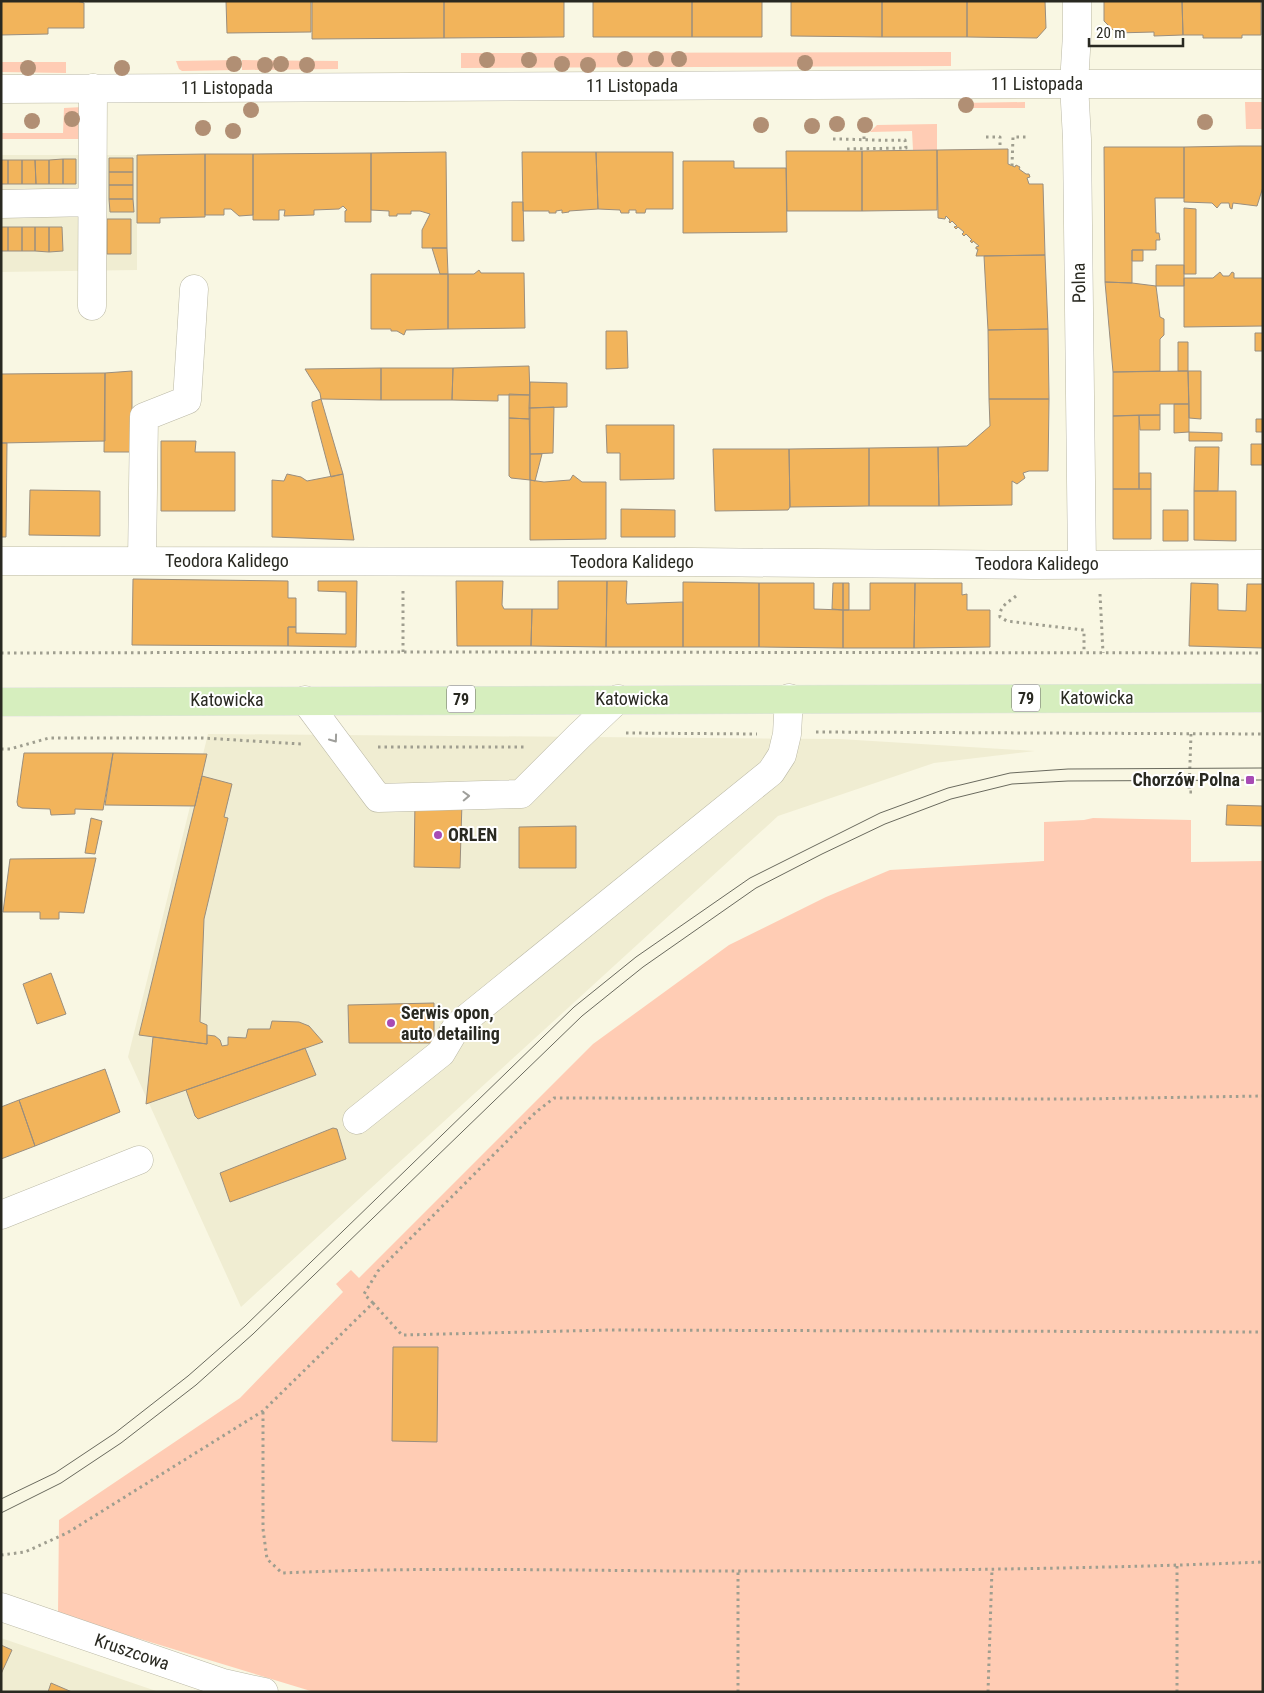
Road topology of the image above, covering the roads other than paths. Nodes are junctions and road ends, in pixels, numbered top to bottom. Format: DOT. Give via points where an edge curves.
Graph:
graph roads {
  1 [pos="1077,1"];
  2 [pos="1074,84"];
  3 [pos="1263,84"];
  4 [pos="93,88"];
  5 [pos="1,89"];
  6 [pos="92,202"];
  7 [pos="1,204"];
  8 [pos="194,289"];
  9 [pos="92,306"];
  10 [pos="1,561"];
  11 [pos="142,561"];
  12 [pos="1082,564"];
  13 [pos="1263,564"];
  14 [pos="789,698"];
  15 [pos="1263,698"];
  16 [pos="618,699"];
  17 [pos="305,700"];
  18 [pos="1,702"];
  19 [pos="357,1120"];
  20 [pos="139,1160"];
  21 [pos="1,1215"];
  22 [pos="1,1607"];
  23 [pos="264,1692"];
  1 -- 2 [label="street, Polna"];
  2 -- 3 [label="street, 11 Listopada"];
  2 -- 4 [label="street, 11 Listopada"];
  2 -- 12 [label="street, Polna"];
  4 -- 5 [label="street, 11 Listopada"];
  4 -- 6 [label="street"];
  6 -- 7 [label="street"];
  6 -- 9 [label="street"];
  8 -- 11 [label="street" via="187,400 144,417"];
  10 -- 11 [label="street, Teodora Kalidego"];
  11 -- 12 [label="street, Teodora Kalidego"];
  12 -- 13 [label="street, Teodora Kalidego"];
  14 -- 15 [label="main road, Katowicka / 79"];
  14 -- 16 [label="main road, Katowicka / 79"];
  14 -- 19 [label="street" via="782,755 771,772 456,1026 441,1053"];
  16 -- 17 [label="main road, Katowicka / 79"];
  17 -- 16 [label="street, one-way" via="378,798 521,794"];
  17 -- 18 [label="main road, Katowicka / 79"];
  20 -- 21 [label="street"];
  22 -- 23 [label="street, Kruszcowa" via="223,1683"];
}
